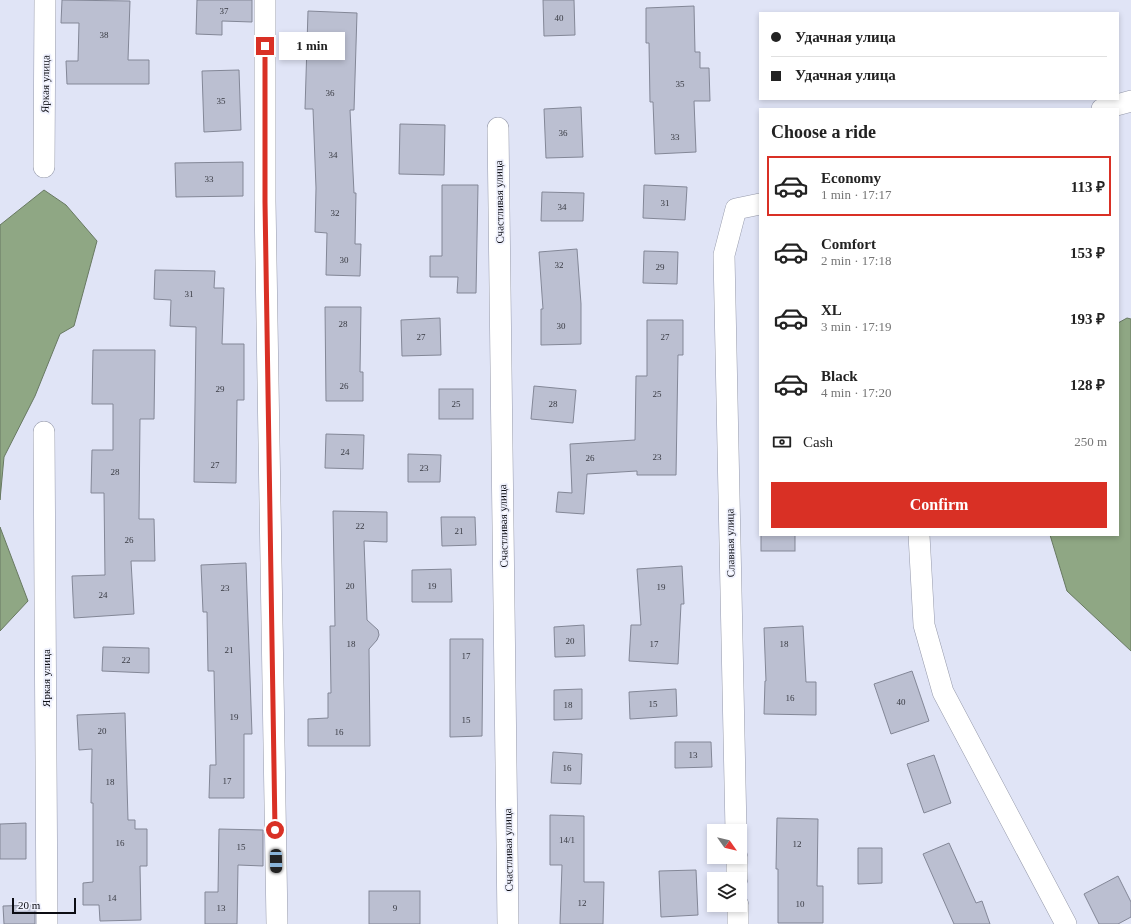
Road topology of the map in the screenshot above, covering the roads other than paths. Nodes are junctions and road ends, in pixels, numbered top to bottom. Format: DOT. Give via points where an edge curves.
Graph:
graph roads {
  1 [pos="45,0"];
  2 [pos="265,0"];
  3 [pos="1130,97"];
  4 [pos="1104,108"];
  5 [pos="498,128"];
  6 [pos="44,167"];
  7 [pos="759,204"];
  8 [pos="44,432"];
  9 [pos="919,536"];
  10 [pos="736,824"];
  11 [pos="738,912"];
  12 [pos="47,924"];
  13 [pos="277,924"];
  14 [pos="508,924"];
  15 [pos="738,924"];
  16 [pos="1066,924"];
  1 -- 6 [label="street, Яркая улица"];
  2 -- 13 [label="street" via="265,202"];
  3 -- 4 [label="street"];
  5 -- 14 [label="street, Счастливая улица"];
  7 -- 10 [label="street, Славная улица" via="736,209 724,255"];
  8 -- 12 [label="street, Яркая улица"];
  9 -- 16 [label="street" via="924,625 943,692"];
  11 -- 15 [label="street"];
}
